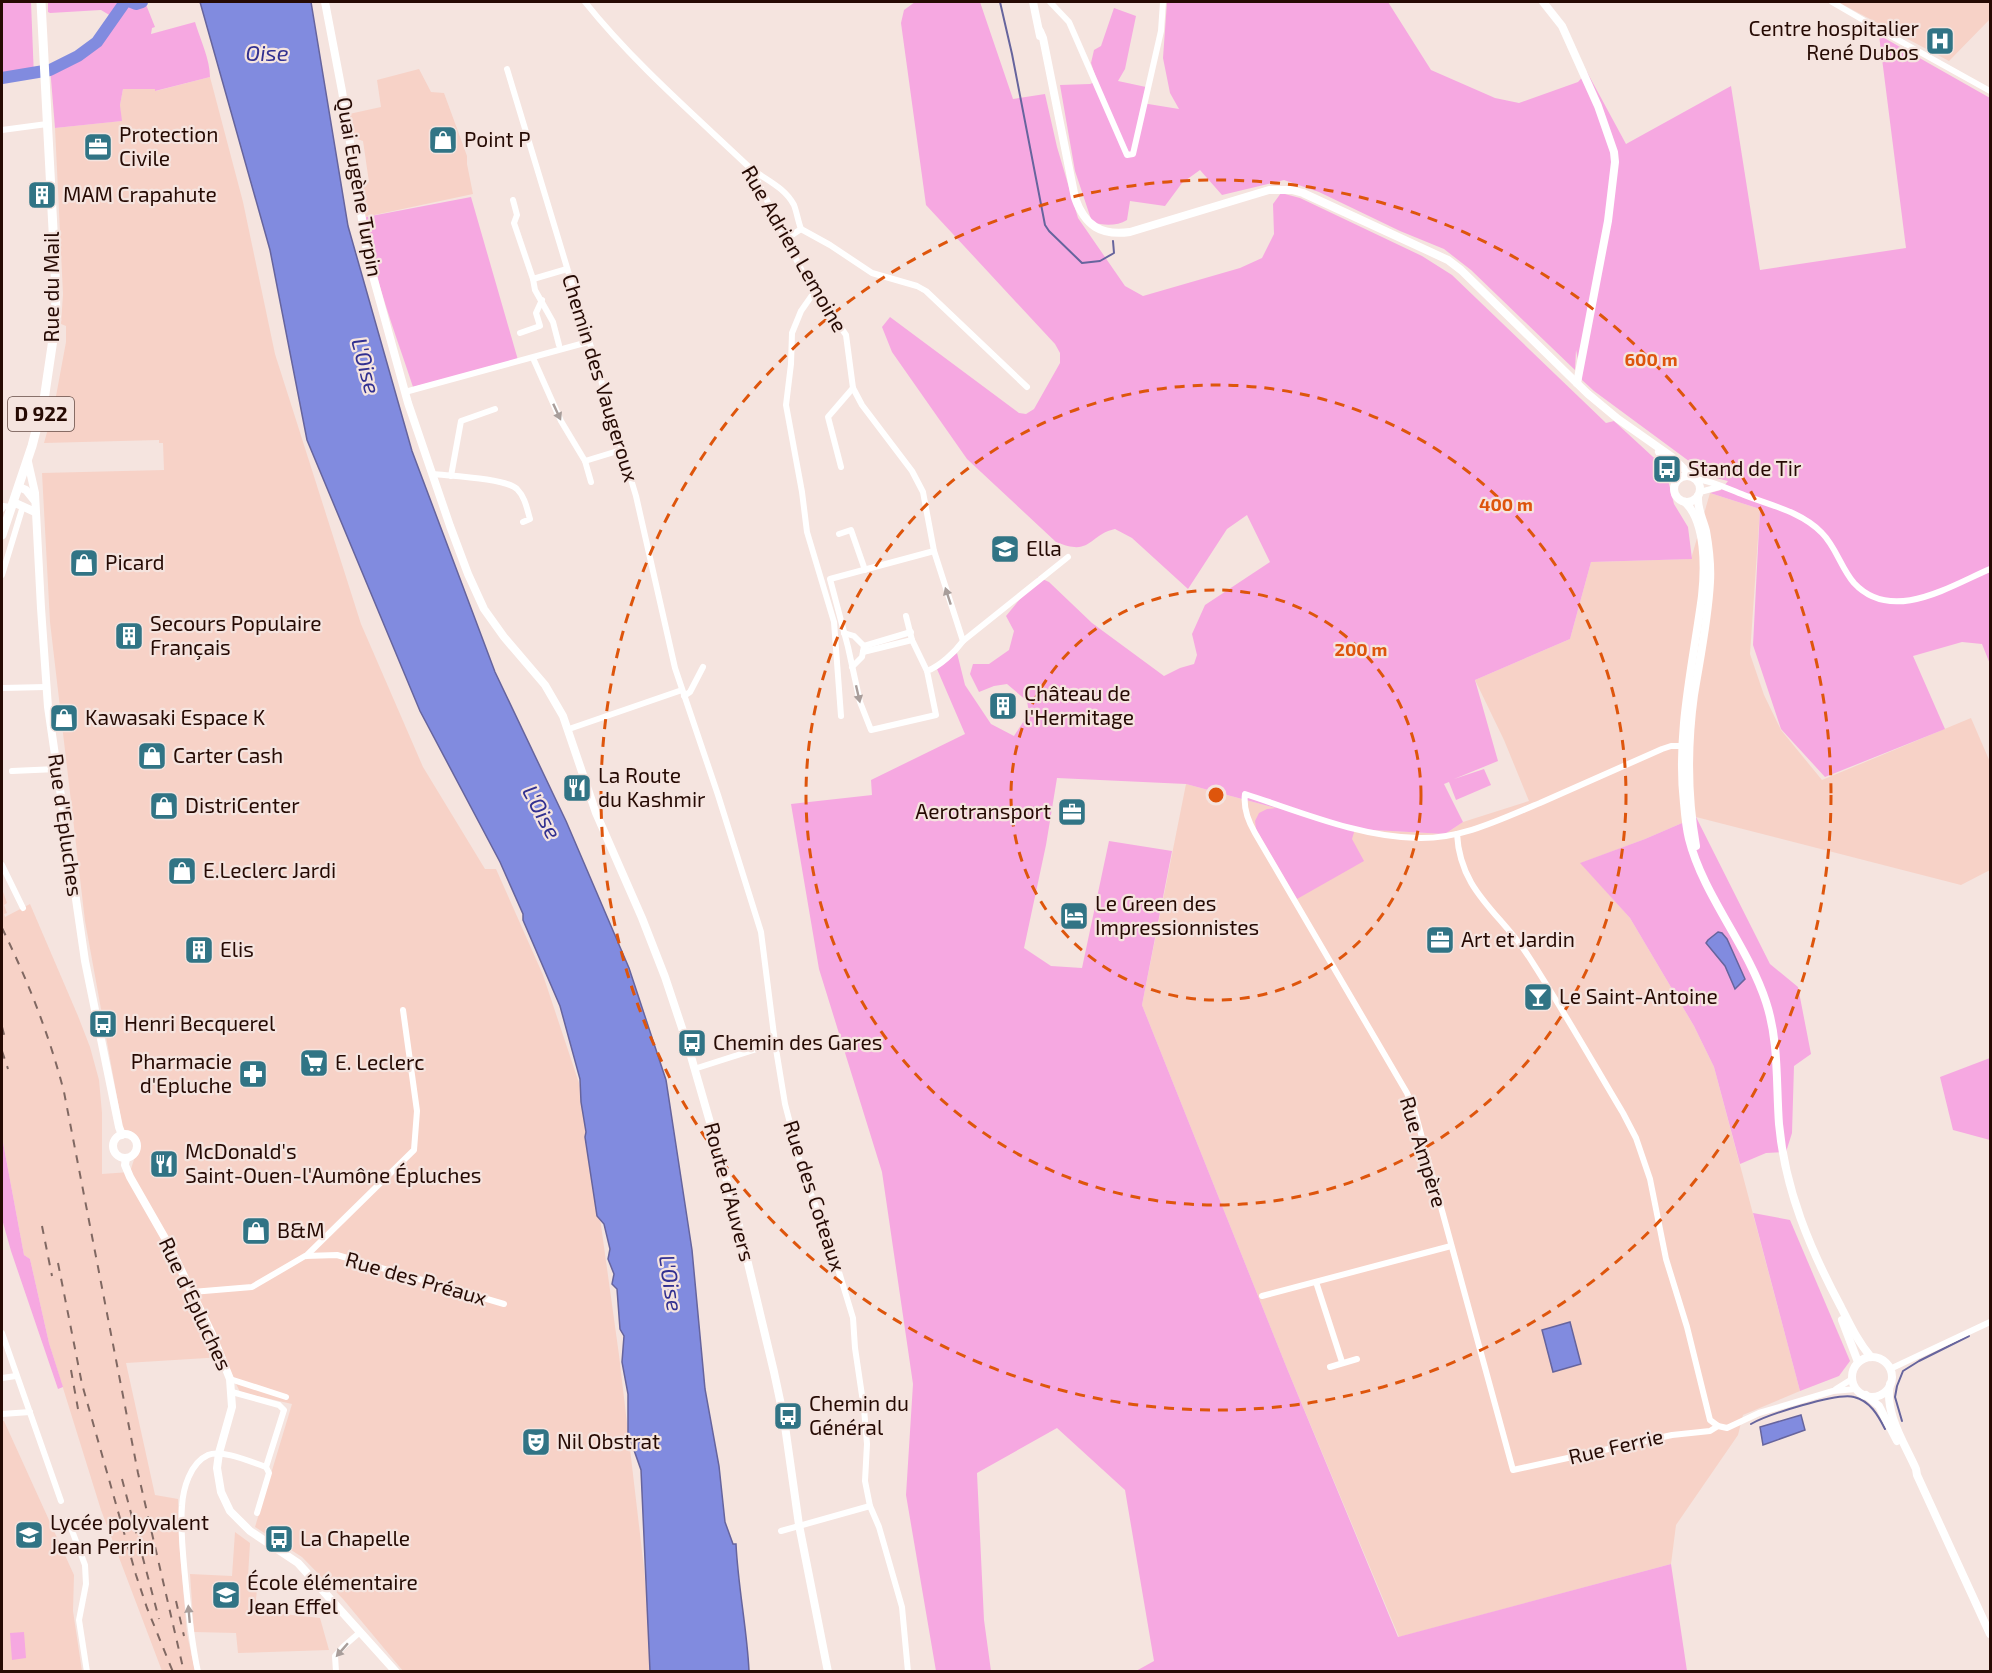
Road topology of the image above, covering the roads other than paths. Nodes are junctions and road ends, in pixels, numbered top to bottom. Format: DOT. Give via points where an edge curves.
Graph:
graph roads {
  1 [pos="42,2"];
  2 [pos="325,2"];
  3 [pos="585,2"];
  4 [pos="1035,2"];
  5 [pos="1050,2"];
  6 [pos="1163,2"];
  7 [pos="1543,2"];
  8 [pos="1832,2"];
  9 [pos="507,69"];
  10 [pos="1990,91"];
  11 [pos="47,124"];
  12 [pos="2,130"];
  13 [pos="748,166"];
  14 [pos="513,200"];
  15 [pos="801,229"];
  16 [pos="786,239"];
  17 [pos="567,269"];
  18 [pos="533,279"];
  19 [pos="815,291"];
  20 [pos="542,300"];
  21 [pos="520,333"];
  22 [pos="588,342"];
  23 [pos="559,345"];
  24 [pos="533,358"];
  25 [pos="1577,383"];
  26 [pos="1027,387"];
  27 [pos="853,388"];
  28 [pos="405,392"];
  29 [pos="495,409"];
  30 [pos="1649,441"];
  31 [pos="621,450"];
  32 [pos="585,461"];
  33 [pos="28,462"];
  34 [pos="841,467"];
  35 [pos="433,474"];
  36 [pos="451,476"];
  37 [pos="1694,478"];
  38 [pos="591,482"];
  39 [pos="1675,483"];
  40 [pos="19,487"];
  41 [pos="1723,487"];
  42 [pos="1699,494"];
  43 [pos="35,501"];
  44 [pos="1685,502"];
  45 [pos="12,506"];
  46 [pos="35,512"];
  47 [pos="523,522"];
  48 [pos="839,534"];
  49 [pos="2,535"];
  50 [pos="934,551"];
  51 [pos="1068,557"];
  52 [pos="1990,569"];
  53 [pos="865,570"];
  54 [pos="2,575"];
  55 [pos="906,615"];
  56 [pos="911,632"];
  57 [pos="844,633"];
  58 [pos="912,640"];
  59 [pos="963,641"];
  60 [pos="863,649"];
  61 [pos="704,667"];
  62 [pos="852,667"];
  63 [pos="927,671"];
  64 [pos="46,687"];
  65 [pos="2,688"];
  66 [pos="683,693"];
  67 [pos="840,716"];
  68 [pos="569,729"];
  69 [pos="1686,746"];
  70 [pos="57,769"];
  71 [pos="12,771"];
  72 [pos="1457,834"];
  73 [pos="2,865"];
  74 [pos="23,908"];
  75 [pos="402,1010"];
  76 [pos="775,1043"];
  77 [pos="694,1069"];
  78 [pos="122,1135"];
  79 [pos="126,1158"];
  80 [pos="1451,1246"];
  81 [pos="305,1256"];
  82 [pos="1316,1282"];
  83 [pos="1828,1283"];
  84 [pos="192,1292"];
  85 [pos="1262,1296"];
  86 [pos="504,1304"];
  87 [pos="1990,1322"];
  88 [pos="2,1333"];
  89 [pos="1871,1357"];
  90 [pos="1357,1359"];
  91 [pos="1342,1362"];
  92 [pos="1858,1362"];
  93 [pos="1330,1367"];
  94 [pos="1890,1369"];
  95 [pos="16,1376"];
  96 [pos="2,1378"];
  97 [pos="230,1379"];
  98 [pos="1852,1379"];
  99 [pos="1890,1384"];
  100 [pos="1856,1389"];
  101 [pos="1833,1391"];
  102 [pos="232,1392"];
  103 [pos="1866,1395"];
  104 [pos="286,1398"];
  105 [pos="30,1412"];
  106 [pos="2,1414"];
  107 [pos="1718,1426"];
  108 [pos="219,1453"];
  109 [pos="266,1467"];
  110 [pos="1513,1470"];
  111 [pos="1917,1475"];
  112 [pos="61,1501"];
  113 [pos="870,1506"];
  114 [pos="257,1514"];
  115 [pos="68,1520"];
  116 [pos="799,1526"];
  117 [pos="781,1531"];
  118 [pos="359,1633"];
  119 [pos="1990,1634"];
  120 [pos="87,1671"];
  121 [pos="198,1671"];
  122 [pos="336,1671"];
  123 [pos="396,1671"];
  124 [pos="828,1671"];
  125 [pos="908,1671"];
  1 -- 11 [label="main road, Rue du Mail / D 922"];
  2 -- 28 [label="main road, Quai Eugène Turpin" via="368,258"];
  3 -- 13 [label="street, Rue Adrien Lemoine" via="649,73"];
  4 -- 25 [label="main road" via="1075,198 1093,226 1111,233 1130,232 1269,190 1292,190 1441,256 1461,270"];
  5 -- 6 [label="street" via="1069,22 1127,155 1133,154 1161,31"];
  7 -- 25 [label="street" via="1562,26 1598,106 1615,162 1608,221"];
  8 -- 10 [label="street"];
  9 -- 17 [label="street, Chemin des Vaugeroux"];
  11 -- 12 [label="street"];
  11 -- 33 [label="main road, Rue du Mail / D 922" via="56,319 44,400"];
  13 -- 15 [label="street" via="788,196"];
  13 -- 16 [label="street, Rue Adrien Lemoine"];
  14 -- 18 [label="street" via="517,216 514,223"];
  15 -- 16 [label="street"];
  15 -- 26 [label="street" via="872,273 926,291"];
  16 -- 19 [label="street, Rue Adrien Lemoine"];
  17 -- 18 [label="street"];
  17 -- 22 [label="street, Chemin des Vaugeroux"];
  18 -- 20 [label="street"];
  19 -- 27 [label="street, Rue Adrien Lemoine" via="846,335"];
  19 -- 67 [label="street" via="792,333 786,405 807,532 834,622"];
  20 -- 21 [label="street" via="536,313 540,326"];
  20 -- 23 [label="street"];
  22 -- 24 [label="street"];
  22 -- 31 [label="street, Chemin des Vaugeroux"];
  24 -- 28 [label="street"];
  24 -- 32 [label="street, one-way" via="561,421"];
  25 -- 30 [label="main road"];
  27 -- 34 [label="street" via="828,417"];
  27 -- 50 [label="street, Rue Adrien Lemoine" via="912,471 922,492"];
  28 -- 35 [label="main road, Quai Eugène Turpin"];
  29 -- 36 [label="street" via="461,421"];
  30 -- 37 [label="main road"];
  30 -- 39 [label="main road" via="1667,463"];
  31 -- 32 [label="street"];
  31 -- 66 [label="street, Chemin des Vaugeroux" via="636,496"];
  32 -- 38 [label="street"];
  33 -- 40 [label="main road, D 922"];
  33 -- 43 [label="street, Rue d'Epluches"];
  35 -- 36 [label="street"];
  35 -- 68 [label="main road, Quai Eugène Turpin" via="478,597 504,638 545,685"];
  36 -- 47 [label="street" via="513,486 523,497 530,519"];
  37 -- 39 [label="main road" via="1683,476"];
  37 -- 41 [label="street"];
  37 -- 42 [label="main road" via="1700,484"];
  39 -- 44 [label="main road" via="1674,494"];
  40 -- 43 [label="street"];
  40 -- 45 [label="main road, D 922"];
  41 -- 42 [label="street" via="1712,487"];
  41 -- 52 [label="street" via="1783,509 1812,525 1827,538 1854,583 1878,598 1896,602 1922,598"];
  42 -- 44 [label="main road" via="1693,501"];
  42 -- 69 [label="main road" via="1710,582"];
  43 -- 46 [label="street, Rue d'Epluches"];
  44 -- 69 [label="main road" via="1697,523 1704,571"];
  45 -- 46 [label="street"];
  45 -- 49 [label="main road, D 922"];
  45 -- 54 [label="street"];
  46 -- 64 [label="street, Rue d'Epluches"];
  48 -- 53 [label="street" via="851,530"];
  50 -- 53 [label="street"];
  59 -- 50 [label="street, Rue Adrien Lemoine, one-way"];
  51 -- 59 [label="street"];
  53 -- 57 [label="street" via="830,579"];
  55 -- 56 [label="street"];
  56 -- 58 [label="street"];
  56 -- 60 [label="street"];
  57 -- 60 [label="street" via="854,636"];
  57 -- 62 [label="street"];
  58 -- 60 [label="street"];
  58 -- 63 [label="street"];
  59 -- 63 [label="street"];
  60 -- 62 [label="street" via="862,657"];
  61 -- 66 [label="street" via="690,692"];
  62 -- 63 [label="street, one-way" via="871,730 936,715"];
  64 -- 65 [label="street"];
  64 -- 70 [label="street, Rue d'Epluches"];
  66 -- 68 [label="street"];
  66 -- 76 [label="street, Rue des Coteaux" via="761,932"];
  68 -- 77 [label="main road, Route d'Auvers" via="596,813 665,977"];
  69 -- 72 [label="street" via="1669,747 1504,819"];
  69 -- 83 [label="main road" via="1692,837 1704,876 1752,967 1767,1005 1775,1047 1787,1178"];
  70 -- 71 [label="street"];
  70 -- 78 [label="street, Rue d'Epluches" via="84,952"];
  72 -- 80 [label="street, Rue Ampère" via="1397,837 1355,829 1245,794 1249,823 1407,1093"];
  72 -- 107 [label="street" via="1465,872 1534,963 1636,1138 1650,1179 1665,1259 1687,1327 1709,1418"];
  73 -- 74 [label="street"];
  75 -- 81 [label="street" via="417,1111 414,1150"];
  76 -- 77 [label="street"];
  76 -- 113 [label="street, Rue des Coteaux" via="784,1104 803,1173 853,1318"];
  77 -- 116 [label="main road, Route d'Auvers" via="757,1298 784,1419"];
  78 -- 79 [label="street" via="113,1146 119,1156"];
  78 -- 79 [label="street" via="130,1135 136,1144 135,1152"];
  79 -- 84 [label="street, Rue d'Epluches" via="130,1178"];
  80 -- 82 [label="street"];
  80 -- 110 [label="street, Rue Ampère"];
  81 -- 84 [label="street" via="252,1287"];
  81 -- 86 [label="street, Rue des Préaux" via="346,1257"];
  82 -- 85 [label="street"];
  82 -- 91 [label="street"];
  83 -- 89 [label="main road"];
  83 -- 92 [label="main road"];
  84 -- 97 [label="street, Rue d'Epluches"];
  87 -- 94 [label="street"];
  88 -- 95 [label="street"];
  89 -- 92 [label="main road"];
  89 -- 94 [label="main road" via="1883,1360"];
  90 -- 91 [label="street"];
  91 -- 93 [label="street"];
  92 -- 98 [label="main road"];
  94 -- 99 [label="main road"];
  95 -- 96 [label="street"];
  95 -- 105 [label="street"];
  97 -- 102 [label="street, Rue d'Epluches"];
  97 -- 104 [label="street"];
  98 -- 100 [label="main road"];
  98 -- 101 [label="street"];
  99 -- 103 [label="main road" via="1881,1394"];
  99 -- 111 [label="main road" via="1890,1407"];
  100 -- 101 [label="street"];
  100 -- 103 [label="main road"];
  101 -- 107 [label="street, Rue Ferrie" via="1760,1413 1732,1426"];
  102 -- 108 [label="street, Rue d'Epluches" via="232,1407"];
  102 -- 109 [label="street" via="279,1405 284,1410"];
  103 -- 111 [label="main road" via="1879,1406"];
  105 -- 106 [label="street"];
  105 -- 112 [label="street"];
  107 -- 110 [label="street, Rue Ferrie" via="1710,1431 1672,1435"];
  108 -- 109 [label="street"];
  108 -- 118 [label="street, Rue d'Epluches" via="218,1479 230,1511 250,1531 297,1563"];
  121 -- 108 [label="street, one-way" via="191,1640 182,1505 196,1463"];
  109 -- 114 [label="street" via="269,1473"];
  111 -- 119 [label="main road"];
  113 -- 116 [label="street"];
  113 -- 125 [label="street, Rue des Coteaux" via="902,1607"];
  115 -- 120 [label="street" via="85,1565 86,1584 79,1620"];
  116 -- 117 [label="street"];
  116 -- 124 [label="main road, Route d'Auvers"];
  118 -- 122 [label="street, one-way" via="335,1656"];
  118 -- 123 [label="street, Rue d'Epluches"];
}
